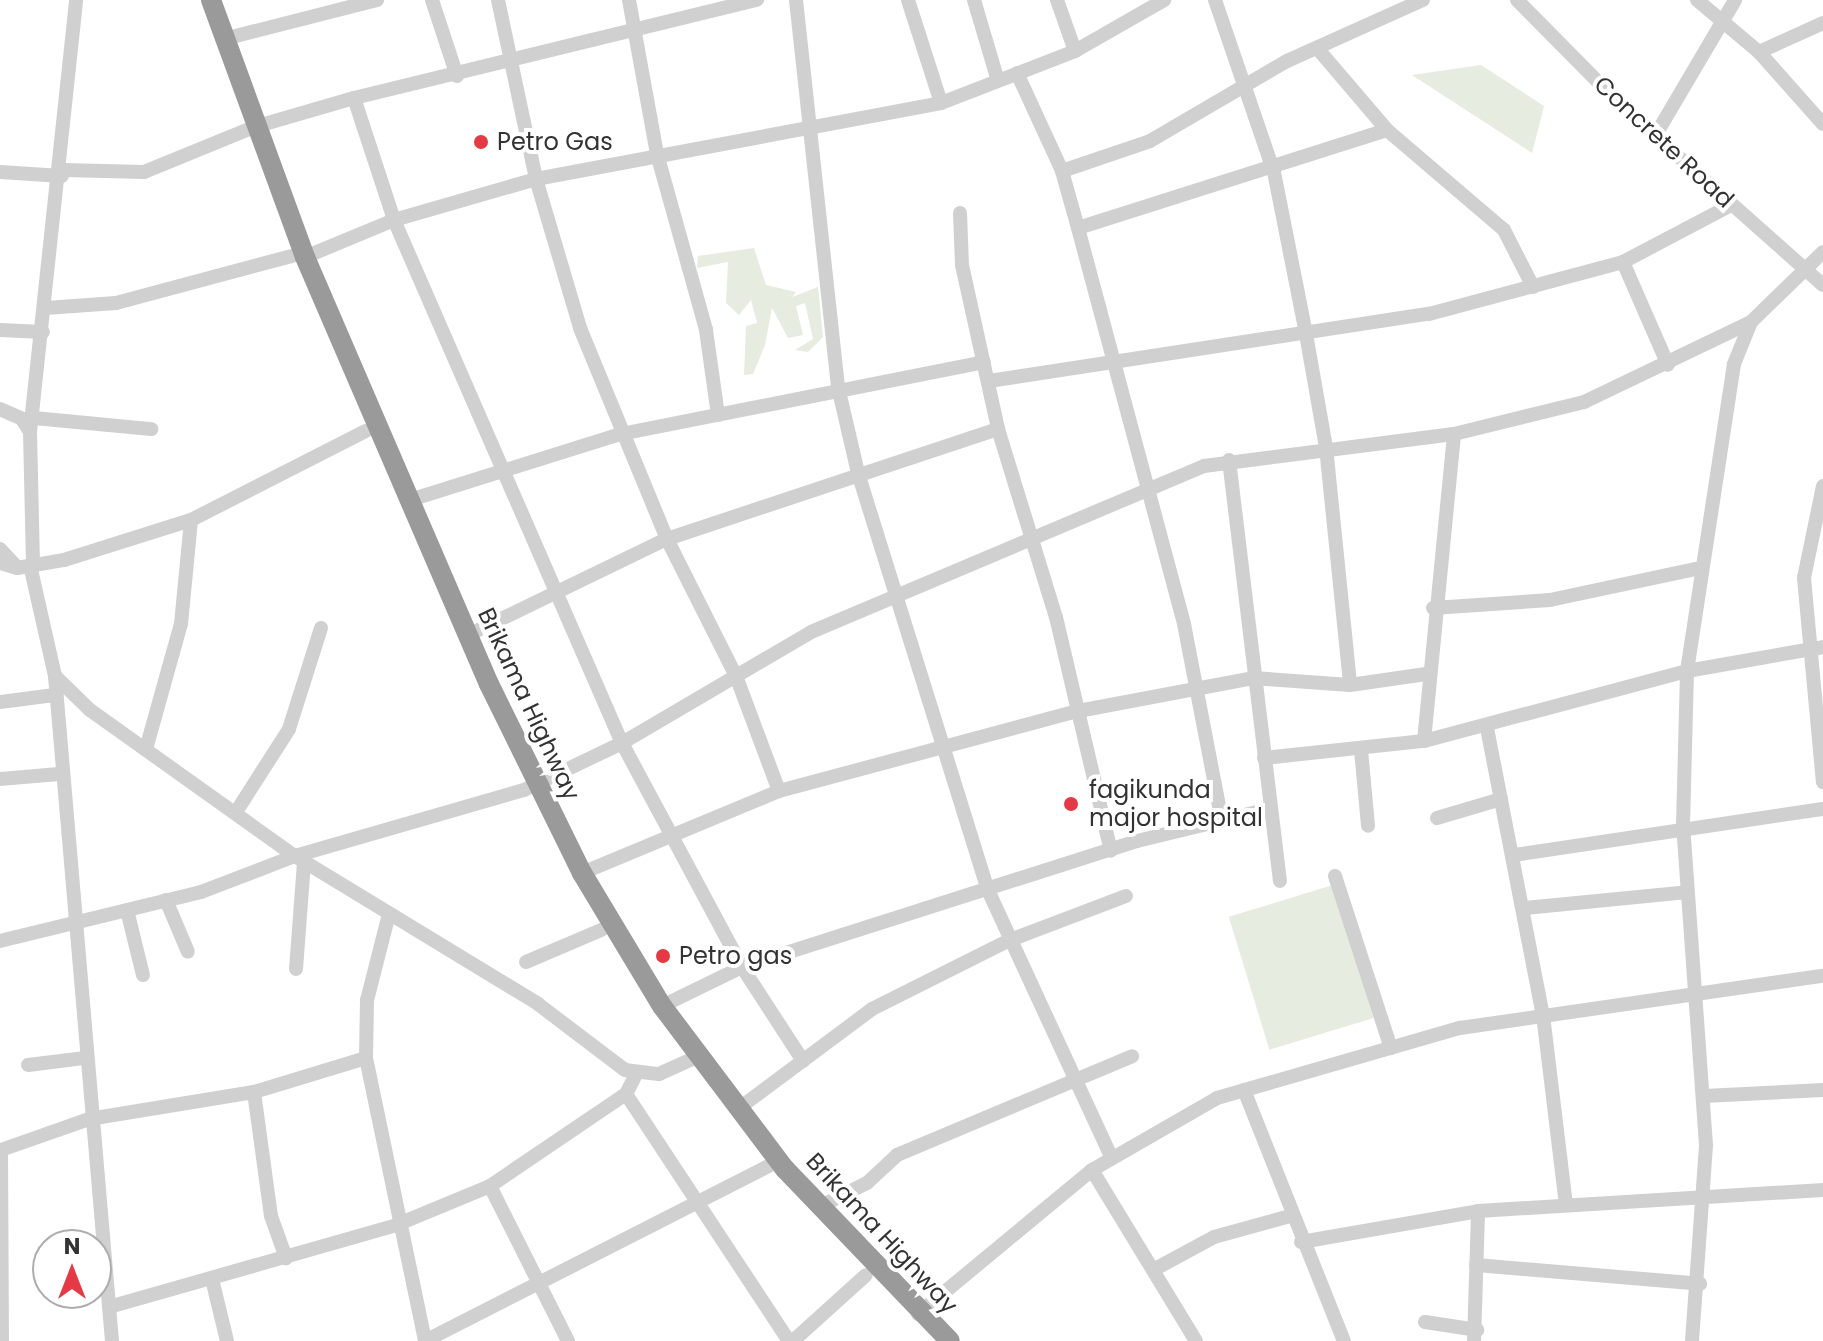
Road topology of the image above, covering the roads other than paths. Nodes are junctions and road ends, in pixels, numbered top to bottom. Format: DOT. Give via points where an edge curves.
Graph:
graph roads {
  1 [pos="76,0"];
  2 [pos="199,0"];
  3 [pos="211,0"];
  4 [pos="377,0"];
  5 [pos="432,0"];
  6 [pos="498,0"];
  7 [pos="629,0"];
  8 [pos="757,0"];
  9 [pos="796,0"];
  10 [pos="908,0"];
  11 [pos="974,0"];
  12 [pos="1057,0"];
  13 [pos="1164,0"];
  14 [pos="1215,0"];
  15 [pos="1423,0"];
  16 [pos="1517,0"];
  17 [pos="1697,0"];
  18 [pos="1735,0"];
  19 [pos="1724,19"];
  20 [pos="1823,23"];
  21 [pos="635,35"];
  22 [pos="224,39"];
  23 [pos="1317,48"];
  24 [pos="1075,51"];
  25 [pos="1759,52"];
  26 [pos="511,65"];
  27 [pos="1017,73"];
  28 [pos="457,76"];
  29 [pos="998,81"];
  30 [pos="1247,84"];
  31 [pos="354,98"];
  32 [pos="941,103"];
  33 [pos="1823,124"];
  34 [pos="249,129"];
  35 [pos="1387,130"];
  36 [pos="814,131"];
  37 [pos="1655,136"];
  38 [pos="657,154"];
  39 [pos="1062,171"];
  40 [pos="0,172"];
  41 [pos="1274,172"];
  42 [pos="62,173"];
  43 [pos="536,179"];
  44 [pos="1731,205"];
  45 [pos="960,213"];
  46 [pos="394,220"];
  47 [pos="1078,228"];
  48 [pos="1823,252"];
  49 [pos="299,256"];
  50 [pos="1623,262"];
  51 [pos="1803,269"];
  52 [pos="1819,282"];
  53 [pos="1533,287"];
  54 [pos="46,308"];
  55 [pos="1751,322"];
  56 [pos="0,330"];
  57 [pos="43,332"];
  58 [pos="1306,334"];
  59 [pos="1112,361"];
  60 [pos="984,362"];
  61 [pos="1668,365"];
  62 [pos="989,381"];
  63 [pos="838,387"];
  64 [pos="0,409"];
  65 [pos="718,415"];
  66 [pos="32,425"];
  67 [pos="151,429"];
  68 [pos="998,429"];
  69 [pos="366,431"];
  70 [pos="621,434"];
  71 [pos="1454,434"];
  72 [pos="1326,447"];
  73 [pos="1229,460"];
  74 [pos="858,473"];
  75 [pos="500,474"];
  76 [pos="1823,486"];
  77 [pos="1145,487"];
  78 [pos="410,500"];
  79 [pos="191,520"];
  80 [pos="1033,536"];
  81 [pos="667,539"];
  82 [pos="0,549"];
  83 [pos="0,563"];
  84 [pos="27,566"];
  85 [pos="1700,568"];
  86 [pos="553,593"];
  87 [pos="894,596"];
  88 [pos="1433,608"];
  89 [pos="321,628"];
  90 [pos="468,635"];
  91 [pos="1823,647"];
  92 [pos="1806,649"];
  93 [pos="1687,671"];
  94 [pos="1426,674"];
  95 [pos="55,676"];
  96 [pos="736,676"];
  97 [pos="1253,678"];
  98 [pos="1350,685"];
  99 [pos="1197,689"];
  100 [pos="55,695"];
  101 [pos="0,702"];
  102 [pos="1073,712"];
  103 [pos="1487,728"];
  104 [pos="1424,741"];
  105 [pos="622,743"];
  106 [pos="938,744"];
  107 [pos="146,749"];
  108 [pos="1361,750"];
  109 [pos="1264,758"];
  110 [pos="59,774"];
  111 [pos="0,779"];
  112 [pos="1823,782"];
  113 [pos="529,788"];
  114 [pos="779,791"];
  115 [pos="1501,799"];
  116 [pos="1269,809"];
  117 [pos="1823,809"];
  118 [pos="236,812"];
  119 [pos="1437,818"];
  120 [pos="1222,821"];
  121 [pos="1683,825"];
  122 [pos="1368,826"];
  123 [pos="672,837"];
  124 [pos="1111,851"];
  125 [pos="1514,855"];
  126 [pos="300,859"];
  127 [pos="582,873"];
  128 [pos="1335,876"];
  129 [pos="1280,881"];
  130 [pos="987,888"];
  131 [pos="1687,892"];
  132 [pos="1126,896"];
  133 [pos="166,900"];
  134 [pos="1525,908"];
  135 [pos="127,910"];
  136 [pos="389,914"];
  137 [pos="73,923"];
  138 [pos="601,930"];
  139 [pos="1010,940"];
  140 [pos="0,941"];
  141 [pos="188,952"];
  142 [pos="526,962"];
  143 [pos="742,967"];
  144 [pos="296,969"];
  145 [pos="143,975"];
  146 [pos="1823,976"];
  147 [pos="1694,993"];
  148 [pos="662,1006"];
  149 [pos="1543,1015"];
  150 [pos="1391,1048"];
  151 [pos="1132,1056"];
  152 [pos="84,1058"];
  153 [pos="366,1058"];
  154 [pos="694,1059"];
  155 [pos="803,1061"];
  156 [pos="28,1065"];
  157 [pos="636,1074"];
  158 [pos="1073,1082"];
  159 [pos="1244,1090"];
  160 [pos="1823,1090"];
  161 [pos="254,1092"];
  162 [pos="626,1094"];
  163 [pos="1704,1096"];
  164 [pos="738,1109"];
  165 [pos="89,1119"];
  166 [pos="0,1149"];
  167 [pos="1112,1158"];
  168 [pos="769,1166"];
  169 [pos="1092,1170"];
  170 [pos="490,1186"];
  171 [pos="1823,1190"];
  172 [pos="1706,1195"];
  173 [pos="1566,1204"];
  174 [pos="701,1205"];
  175 [pos="819,1207"];
  176 [pos="1478,1211"];
  177 [pos="1290,1216"];
  178 [pos="396,1225"];
  179 [pos="101,1229"];
  180 [pos="1301,1242"];
  181 [pos="286,1258"];
  182 [pos="1476,1265"];
  183 [pos="1155,1269"];
  184 [pos="866,1275"];
  185 [pos="212,1279"];
  186 [pos="1700,1284"];
  187 [pos="540,1286"];
  188 [pos="112,1306"];
  189 [pos="109,1309"];
  190 [pos="918,1314"];
  191 [pos="1425,1322"];
  192 [pos="1475,1338"];
  193 [pos="2,1341"];
  194 [pos="112,1341"];
  195 [pos="227,1341"];
  196 [pos="425,1341"];
  197 [pos="568,1341"];
  198 [pos="791,1341"];
  199 [pos="928,1341"];
  200 [pos="950,1341"];
  201 [pos="1196,1341"];
  202 [pos="1344,1341"];
  203 [pos="1692,1341"];
  1 -- 42 [label="street"];
  2 -- 34 [label="highway, Brikama Highway"];
  3 -- 22 [label="highway, Brikama Highway"];
  4 -- 22 [label="street"];
  5 -- 28 [label="street"];
  6 -- 26 [label="street"];
  7 -- 21 [label="street"];
  8 -- 21 [label="street"];
  9 -- 36 [label="street"];
  10 -- 32 [label="street"];
  11 -- 29 [label="street"];
  12 -- 24 [label="street"];
  13 -- 24 [label="street"];
  14 -- 30 [label="street"];
  15 -- 23 [label="street"];
  16 -- 37 [label="street, Concrete Road"];
  17 -- 19 [label="street"];
  18 -- 19 [label="street"];
  19 -- 25 [label="street"];
  19 -- 37 [label="street"];
  20 -- 25 [label="street"];
  21 -- 26 [label="street"];
  21 -- 38 [label="street"];
  22 -- 34 [label="highway, Brikama Highway"];
  23 -- 30 [label="street"];
  23 -- 35 [label="street"];
  24 -- 27 [label="street"];
  25 -- 33 [label="street"];
  26 -- 28 [label="street"];
  26 -- 43 [label="street"];
  27 -- 29 [label="street"];
  27 -- 39 [label="street"];
  28 -- 31 [label="street"];
  29 -- 32 [label="street"];
  30 -- 39 [label="street" via="1150,141"];
  30 -- 41 [label="street"];
  31 -- 34 [label="street"];
  31 -- 46 [label="street"];
  32 -- 36 [label="street"];
  34 -- 42 [label="street" via="144,172"];
  34 -- 49 [label="highway, Brikama Highway"];
  35 -- 41 [label="street"];
  35 -- 53 [label="street" via="1504,230"];
  36 -- 38 [label="street"];
  36 -- 63 [label="street"];
  37 -- 44 [label="street, Concrete Road"];
  38 -- 43 [label="street"];
  38 -- 65 [label="street" via="706,330"];
  39 -- 47 [label="street"];
  40 -- 42 [label="street"];
  41 -- 47 [label="street"];
  41 -- 58 [label="street"];
  42 -- 54 [label="street"];
  43 -- 46 [label="street"];
  43 -- 70 [label="street" via="580,328"];
  44 -- 50 [label="street"];
  44 -- 51 [label="street, Concrete Road"];
  45 -- 60 [label="street" via="962,265"];
  46 -- 49 [label="street"];
  46 -- 75 [label="street"];
  47 -- 59 [label="street"];
  48 -- 51 [label="street"];
  49 -- 54 [label="street" via="116,303"];
  49 -- 69 [label="highway, Brikama Highway"];
  49 -- 78 [label="highway, Brikama Highway"];
  50 -- 53 [label="street"];
  50 -- 61 [label="street"];
  51 -- 52 [label="street, Concrete Road"];
  51 -- 55 [label="street"];
  53 -- 58 [label="street" via="1429,314"];
  54 -- 57 [label="street"];
  55 -- 61 [label="street"];
  55 -- 85 [label="street" via="1734,364"];
  56 -- 57 [label="street"];
  57 -- 66 [label="street"];
  58 -- 59 [label="street"];
  58 -- 72 [label="street"];
  59 -- 62 [label="street"];
  59 -- 77 [label="street"];
  60 -- 62 [label="street"];
  60 -- 63 [label="street"];
  61 -- 71 [label="street" via="1584,402"];
  62 -- 68 [label="street"];
  63 -- 65 [label="street"];
  63 -- 74 [label="street"];
  64 -- 66 [label="street"];
  65 -- 70 [label="street"];
  66 -- 67 [label="street"];
  66 -- 84 [label="street"];
  68 -- 74 [label="street"];
  68 -- 80 [label="street"];
  69 -- 79 [label="street"];
  69 -- 113 [label="highway, Brikama Highway"];
  70 -- 75 [label="street"];
  70 -- 81 [label="street"];
  71 -- 72 [label="street"];
  71 -- 88 [label="street"];
  72 -- 73 [label="street"];
  72 -- 98 [label="street"];
  73 -- 77 [label="street"];
  73 -- 97 [label="street"];
  74 -- 81 [label="street"];
  74 -- 87 [label="street"];
  75 -- 78 [label="street"];
  75 -- 86 [label="street"];
  76 -- 92 [label="street" via="1804,578"];
  77 -- 80 [label="street"];
  77 -- 99 [label="street"];
  78 -- 90 [label="highway, Brikama Highway"];
  79 -- 84 [label="street"];
  79 -- 107 [label="street" via="181,624"];
  80 -- 87 [label="street"];
  80 -- 102 [label="street"];
  81 -- 86 [label="street"];
  81 -- 96 [label="street"];
  82 -- 84 [label="street"];
  83 -- 84 [label="street"];
  84 -- 95 [label="street"];
  85 -- 88 [label="street" via="1550,600"];
  85 -- 93 [label="street"];
  86 -- 90 [label="street"];
  86 -- 105 [label="street"];
  87 -- 96 [label="street"];
  87 -- 106 [label="street"];
  88 -- 94 [label="street"];
  89 -- 118 [label="street" via="289,729"];
  90 -- 113 [label="highway, Brikama Highway"];
  91 -- 92 [label="street"];
  92 -- 93 [label="street"];
  92 -- 112 [label="street"];
  93 -- 103 [label="street"];
  93 -- 121 [label="street"];
  94 -- 98 [label="street"];
  94 -- 104 [label="street"];
  95 -- 100 [label="street"];
  95 -- 107 [label="street"];
  96 -- 105 [label="street"];
  96 -- 114 [label="street"];
  97 -- 98 [label="street"];
  97 -- 99 [label="street"];
  97 -- 109 [label="street"];
  99 -- 102 [label="street"];
  99 -- 120 [label="street"];
  100 -- 101 [label="street"];
  100 -- 110 [label="street"];
  102 -- 106 [label="street"];
  102 -- 124 [label="street"];
  103 -- 104 [label="street"];
  103 -- 115 [label="street"];
  104 -- 108 [label="street"];
  105 -- 113 [label="street"];
  105 -- 123 [label="street"];
  106 -- 114 [label="street"];
  106 -- 130 [label="street"];
  107 -- 118 [label="street"];
  108 -- 109 [label="street"];
  108 -- 122 [label="street"];
  109 -- 116 [label="street"];
  110 -- 111 [label="street"];
  110 -- 137 [label="street"];
  113 -- 126 [label="street"];
  113 -- 127 [label="highway, Brikama Highway"];
  113 -- 138 [label="highway, Brikama Highway"];
  114 -- 123 [label="street"];
  115 -- 119 [label="street"];
  115 -- 125 [label="street"];
  116 -- 120 [label="street"];
  116 -- 129 [label="street"];
  117 -- 121 [label="street"];
  118 -- 126 [label="street"];
  120 -- 124 [label="street"];
  121 -- 125 [label="street"];
  121 -- 131 [label="street"];
  123 -- 127 [label="street"];
  123 -- 143 [label="street"];
  124 -- 130 [label="street"];
  125 -- 134 [label="street"];
  126 -- 133 [label="street"];
  126 -- 136 [label="street"];
  126 -- 144 [label="street"];
  127 -- 148 [label="highway, Brikama Highway"];
  128 -- 150 [label="street"];
  130 -- 139 [label="street"];
  130 -- 143 [label="street"];
  131 -- 134 [label="street"];
  131 -- 147 [label="street"];
  132 -- 139 [label="street"];
  133 -- 135 [label="street"];
  133 -- 141 [label="street"];
  134 -- 149 [label="street"];
  135 -- 137 [label="street"];
  135 -- 145 [label="street"];
  136 -- 153 [label="street" via="367,1000"];
  136 -- 157 [label="street"];
  137 -- 140 [label="street"];
  137 -- 152 [label="street"];
  138 -- 142 [label="street"];
  138 -- 154 [label="highway, Brikama Highway"];
  139 -- 155 [label="street" via="872,1009"];
  139 -- 158 [label="street"];
  143 -- 148 [label="street"];
  143 -- 155 [label="street"];
  146 -- 147 [label="street"];
  147 -- 149 [label="street"];
  147 -- 163 [label="street"];
  148 -- 154 [label="highway, Brikama Highway"];
  149 -- 150 [label="street"];
  149 -- 173 [label="street"];
  150 -- 159 [label="street"];
  151 -- 158 [label="street"];
  152 -- 156 [label="street"];
  152 -- 165 [label="street"];
  153 -- 161 [label="street"];
  153 -- 178 [label="street"];
  154 -- 157 [label="street"];
  154 -- 164 [label="highway, Brikama Highway"];
  154 -- 168 [label="highway, Brikama Highway"];
  155 -- 164 [label="street"];
  157 -- 162 [label="street"];
  158 -- 167 [label="street"];
  158 -- 175 [label="street" via="897,1155 867,1183"];
  159 -- 167 [label="street" via="1164,1124"];
  159 -- 177 [label="street"];
  160 -- 163 [label="street"];
  161 -- 165 [label="street"];
  161 -- 181 [label="street" via="271,1216"];
  162 -- 170 [label="street"];
  162 -- 174 [label="street"];
  163 -- 172 [label="street"];
  164 -- 175 [label="highway, Brikama Highway"];
  165 -- 166 [label="street"];
  165 -- 179 [label="street"];
  166 -- 193 [label="street"];
  167 -- 169 [label="street"];
  168 -- 174 [label="street"];
  168 -- 184 [label="highway, Brikama Highway"];
  169 -- 183 [label="street"];
  169 -- 190 [label="street"];
  170 -- 178 [label="street"];
  170 -- 187 [label="street"];
  171 -- 172 [label="street"];
  172 -- 173 [label="street"];
  172 -- 186 [label="street"];
  173 -- 176 [label="street"];
  174 -- 187 [label="street"];
  174 -- 198 [label="street"];
  175 -- 190 [label="highway, Brikama Highway"];
  176 -- 180 [label="street"];
  176 -- 182 [label="street"];
  177 -- 180 [label="street"];
  177 -- 183 [label="street" via="1214,1237"];
  178 -- 181 [label="street"];
  178 -- 196 [label="street"];
  180 -- 202 [label="street"];
  181 -- 185 [label="street"];
  182 -- 186 [label="street"];
  182 -- 192 [label="street"];
  183 -- 201 [label="street"];
  184 -- 198 [label="street"];
  184 -- 199 [label="highway, Brikama Highway"];
  185 -- 188 [label="street"];
  185 -- 195 [label="street"];
  186 -- 203 [label="street"];
  187 -- 196 [label="street"];
  187 -- 197 [label="street"];
  189 -- 194 [label="street"];
  190 -- 200 [label="highway, Brikama Highway"];
  191 -- 192 [label="street"];
}
